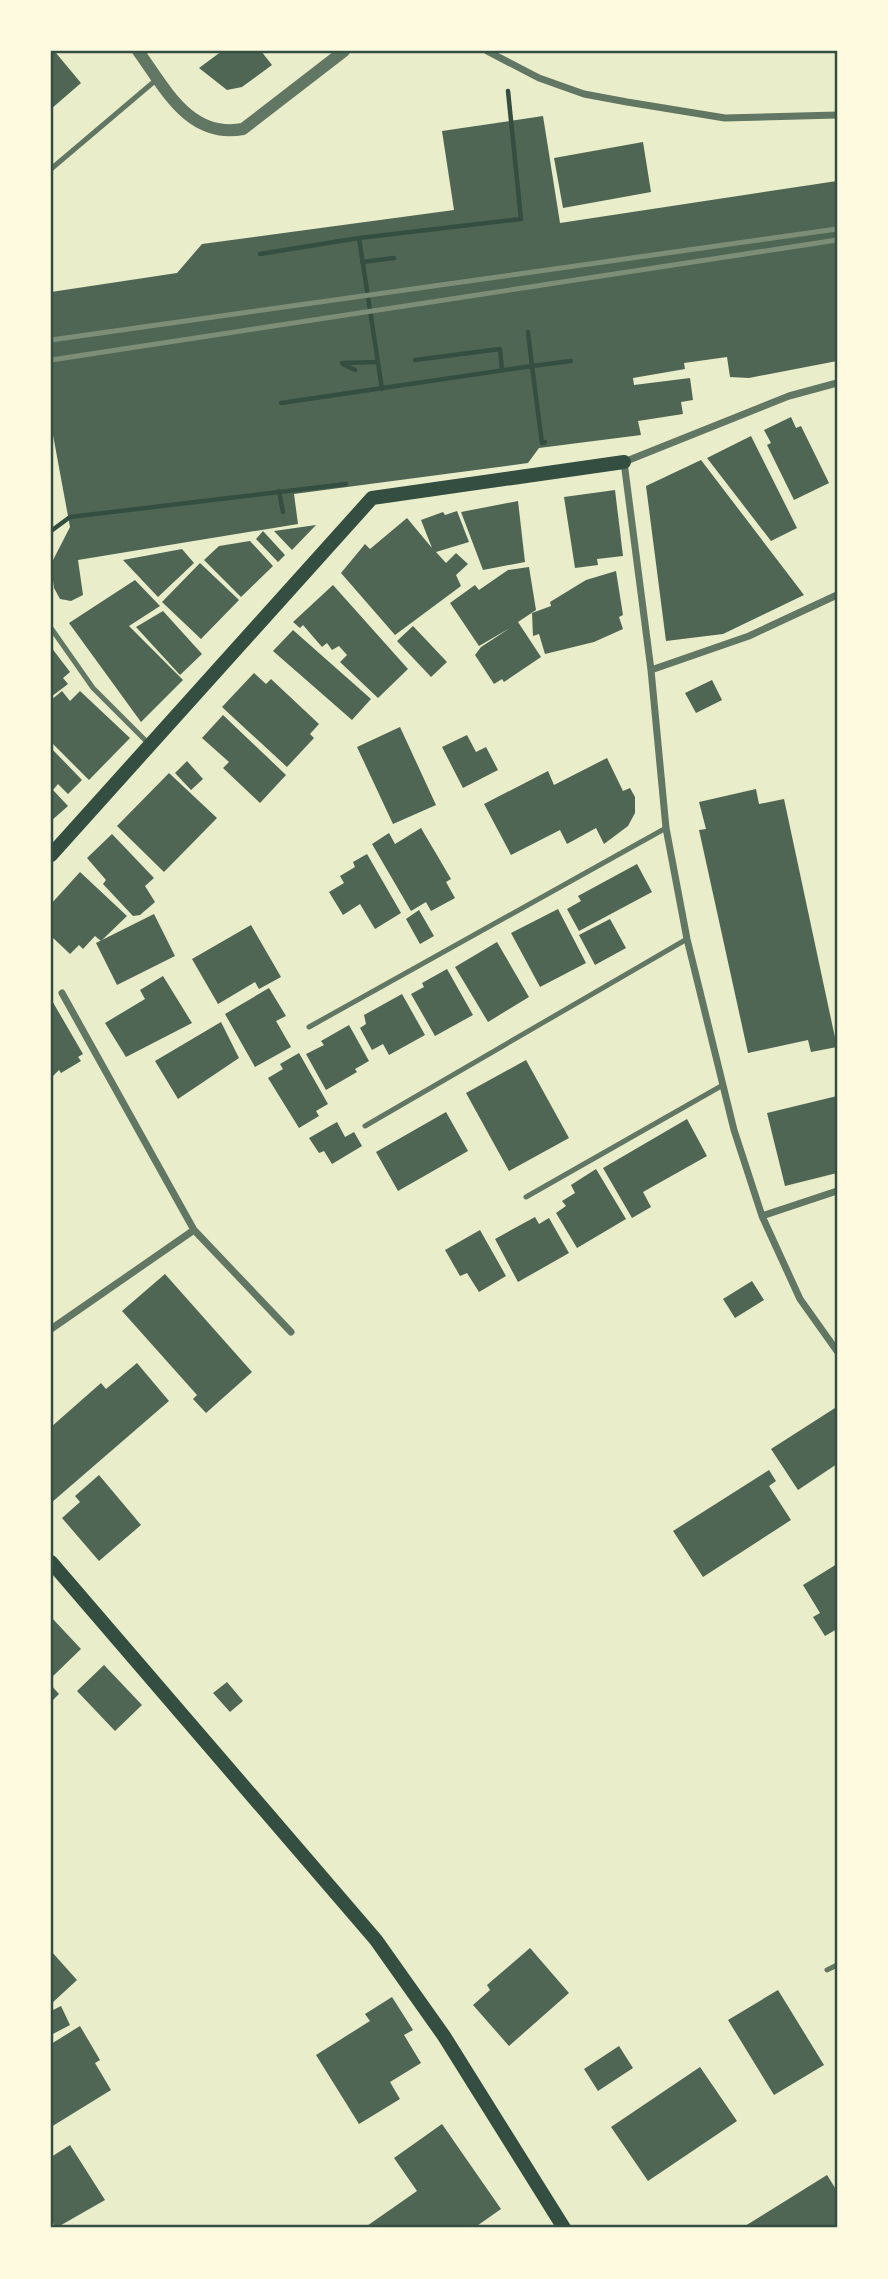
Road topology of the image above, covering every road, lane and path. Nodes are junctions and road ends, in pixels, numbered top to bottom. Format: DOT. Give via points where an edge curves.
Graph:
graph roads {
  1 [pos="138,51"];
  2 [pos="344,51"];
  3 [pos="487,51"];
  4 [pos="158,78"];
  5 [pos="508,91"];
  6 [pos="837,115"];
  7 [pos="51,169"];
  8 [pos="359,238"];
  9 [pos="389,252"];
  10 [pos="260,254"];
  11 [pos="362,262"];
  12 [pos="528,332"];
  13 [pos="415,360"];
  14 [pos="571,361"];
  15 [pos="377,362"];
  16 [pos="531,366"];
  17 [pos="355,370"];
  18 [pos="502,370"];
  19 [pos="837,383"];
  20 [pos="382,389"];
  21 [pos="281,403"];
  22 [pos="555,441"];
  23 [pos="542,443"];
  24 [pos="533,444"];
  25 [pos="624,462"];
  26 [pos="357,482"];
  27 [pos="279,492"];
  28 [pos="283,512"];
  29 [pos="51,531"];
  30 [pos="837,595"];
  31 [pos="51,628"];
  32 [pos="651,670"];
  33 [pos="150,746"];
  34 [pos="666,828"];
  35 [pos="51,855"];
  36 [pos="687,939"];
  37 [pos="62,993"];
  38 [pos="309,1027"];
  39 [pos="723,1085"];
  40 [pos="365,1126"];
  41 [pos="837,1191"];
  42 [pos="526,1197"];
  43 [pos="762,1216"];
  44 [pos="194,1230"];
  45 [pos="51,1329"];
  46 [pos="291,1332"];
  47 [pos="837,1351"];
  48 [pos="51,1562"];
  49 [pos="837,1965"];
  50 [pos="827,1970"];
  51 [pos="564,2228"];
  1 -- 4 [label="street"];
  2 -- 4 [label="street" via="243,129 226,132 212,130 184,114"];
  3 -- 6 [label="street" via="539,78 616,100 725,118"];
  4 -- 7 [label="lane"];
  5 -- 8 [label="path" via="521,219"];
  8 -- 10 [label="path"];
  8 -- 11 [label="path"];
  9 -- 11 [label="path" via="394,258"];
  11 -- 15 [label="path"];
  12 -- 16 [label="path"];
  13 -- 18 [label="path" via="500,349"];
  14 -- 16 [label="path"];
  15 -- 17 [label="path" via="342,363"];
  15 -- 20 [label="path"];
  16 -- 18 [label="path"];
  16 -- 23 [label="path"];
  18 -- 20 [label="path"];
  19 -- 25 [label="street" via="789,396"];
  20 -- 21 [label="path"];
  22 -- 23 [label="path"];
  23 -- 24 [label="path"];
  25 -- 32 [label="street"];
  25 -- 33 [label="main road" via="372,498"];
  26 -- 27 [label="path"];
  27 -- 28 [label="path"];
  27 -- 29 [label="path" via="70,517"];
  30 -- 32 [label="street" via="749,636"];
  31 -- 33 [label="lane" via="93,688"];
  32 -- 34 [label="street"];
  33 -- 35 [label="main road"];
  34 -- 36 [label="street"];
  34 -- 38 [label="lane"];
  36 -- 39 [label="street"];
  36 -- 40 [label="lane"];
  37 -- 44 [label="street"];
  39 -- 42 [label="lane"];
  39 -- 43 [label="street"];
  41 -- 43 [label="street"];
  43 -- 47 [label="street" via="800,1299"];
  44 -- 45 [label="street"];
  44 -- 46 [label="street"];
  48 -- 51 [label="main road" via="376,1940 444,2036"];
  49 -- 50 [label="lane"];
}
